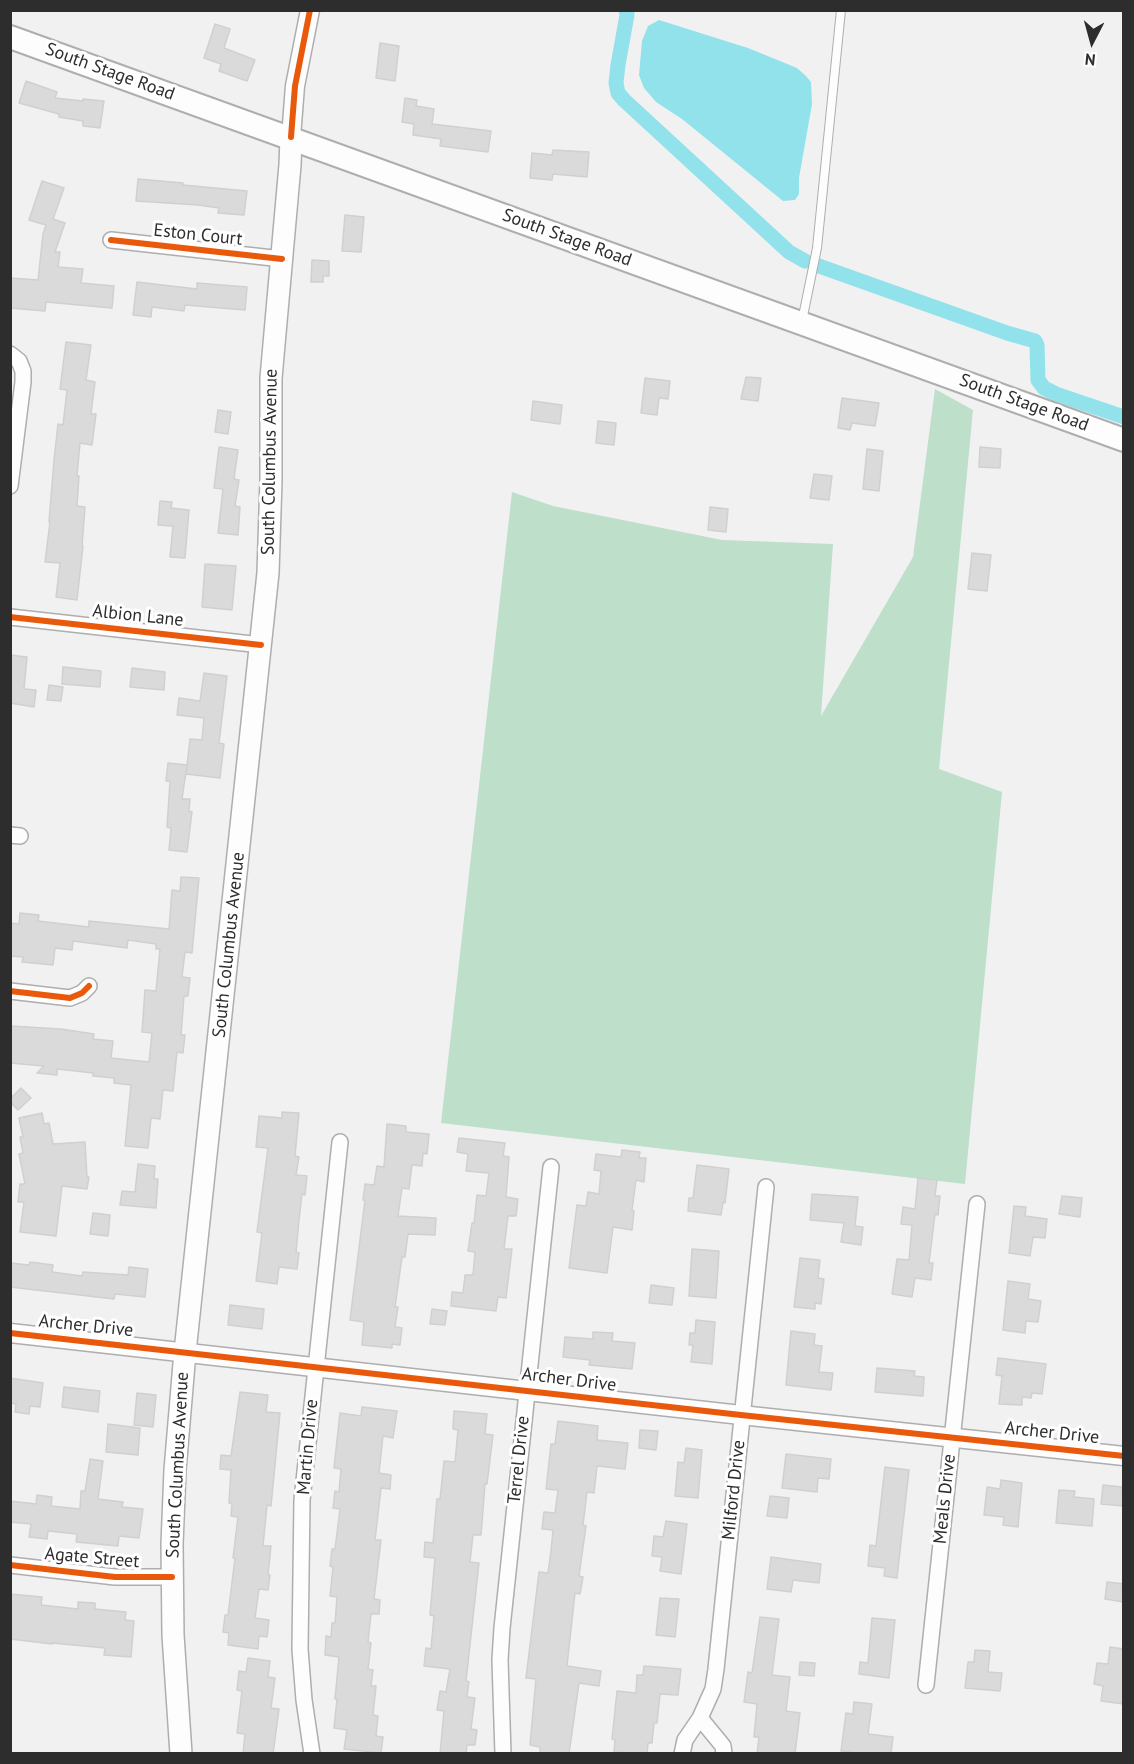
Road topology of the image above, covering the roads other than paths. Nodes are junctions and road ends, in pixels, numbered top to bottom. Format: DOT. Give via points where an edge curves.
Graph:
graph roads {
  1 [pos="310,10"];
  2 [pos="841,10"];
  3 [pos="10,37"];
  4 [pos="291,137"];
  5 [pos="111,240"];
  6 [pos="282,259"];
  7 [pos="802,323"];
  8 [pos="15,358"];
  9 [pos="1124,440"];
  10 [pos="10,486"];
  11 [pos="10,617"];
  12 [pos="261,645"];
  13 [pos="89,986"];
  14 [pos="10,991"];
  15 [pos="340,1142"];
  16 [pos="551,1167"];
  17 [pos="766,1187"];
  18 [pos="977,1204"];
  19 [pos="10,1333"];
  20 [pos="185,1352"];
  21 [pos="315,1367"];
  22 [pos="527,1390"];
  23 [pos="741,1415"];
  24 [pos="951,1437"];
  25 [pos="1124,1456"];
  26 [pos="10,1565"];
  27 [pos="172,1577"];
  28 [pos="926,1685"];
  29 [pos="700,1718"];
  30 [pos="181,1754"];
  31 [pos="312,1754"];
  32 [pos="503,1754"];
  33 [pos="681,1754"];
  34 [pos="724,1754"];
  1 -- 4 [label="street"];
  2 -- 7 [label="lane" via="817,248"];
  3 -- 4 [label="main road, South Stage Road"];
  4 -- 6 [label="main road, South Columbus Avenue"];
  4 -- 7 [label="main road, South Stage Road"];
  5 -- 6 [label="street, Eston Court"];
  6 -- 12 [label="main road, South Columbus Avenue" via="271,378 269,554"];
  7 -- 9 [label="main road, South Stage Road"];
  8 -- 10 [label="street" via="23,371 23,382"];
  11 -- 12 [label="street, Albion Lane"];
  12 -- 20 [label="main road, South Columbus Avenue"];
  13 -- 14 [label="street" via="70,998"];
  15 -- 21 [label="street, Martin Drive"];
  16 -- 22 [label="street, Terrel Drive"];
  17 -- 23 [label="street, Milford Drive"];
  18 -- 24 [label="street, Meals Drive"];
  19 -- 20 [label="street, Archer Drive"];
  20 -- 21 [label="street, Archer Drive"];
  20 -- 27 [label="main road, South Columbus Avenue" via="175,1470"];
  21 -- 22 [label="street, Archer Drive"];
  21 -- 31 [label="street, Martin Drive" via="302,1500 300,1589 300,1649"];
  22 -- 23 [label="street, Archer Drive"];
  22 -- 32 [label="street, Terrel Drive" via="502,1628"];
  23 -- 24 [label="street, Archer Drive"];
  23 -- 29 [label="street, Milford Drive" via="716,1669 713,1689"];
  24 -- 25 [label="street, Archer Drive"];
  24 -- 28 [label="street, Meals Drive"];
  26 -- 27 [label="street, Agate Street" via="115,1577"];
  27 -- 30 [label="main road, South Columbus Avenue"];
  29 -- 33 [label="street, Milford Drive"];
  29 -- 34 [label="street" via="720,1741"];
}
